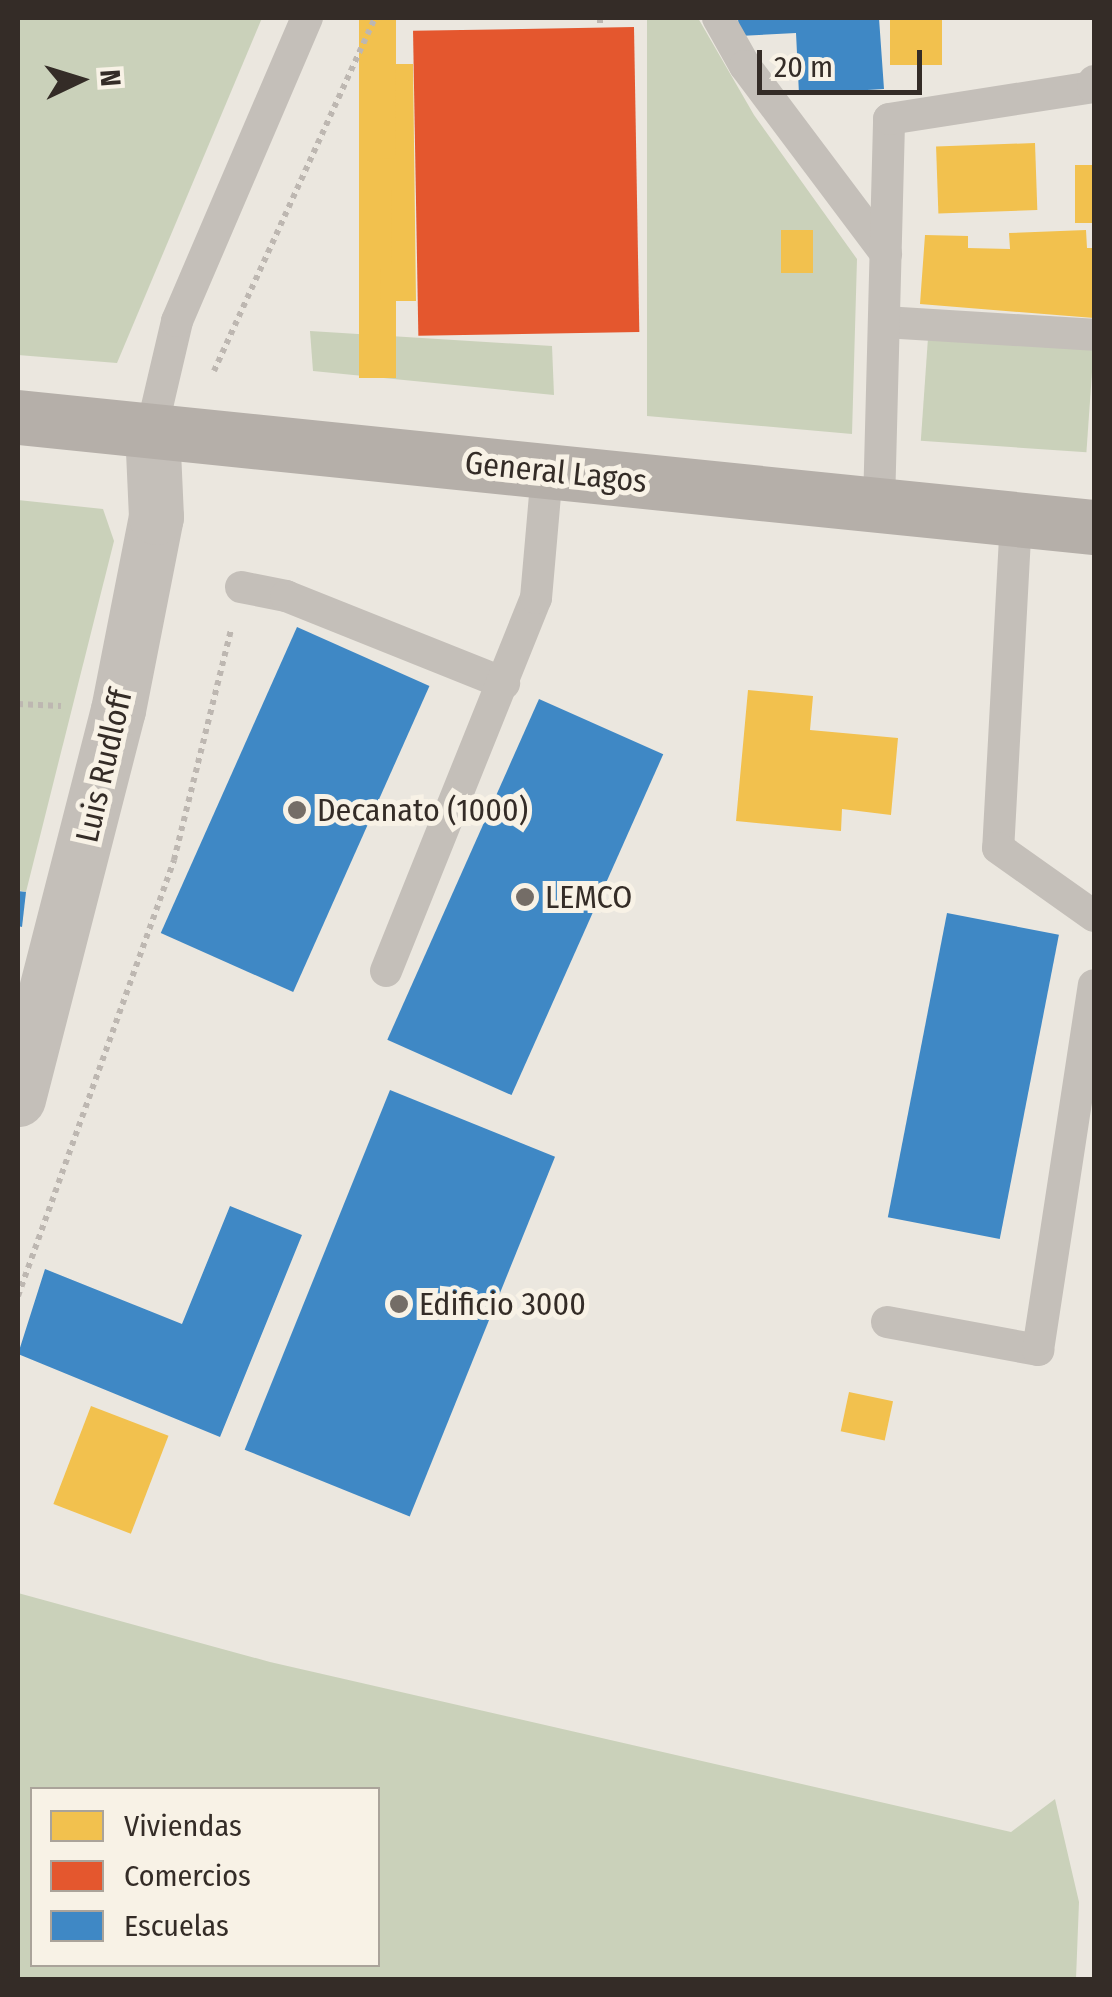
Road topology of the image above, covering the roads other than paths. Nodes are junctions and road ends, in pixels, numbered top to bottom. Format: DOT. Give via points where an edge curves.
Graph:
graph roads {
  1 [pos="307,18"];
  2 [pos="718,18"];
  3 [pos="1094,81"];
  4 [pos="886,254"];
  5 [pos="884,322"];
  6 [pos="1094,335"];
  7 [pos="18,416"];
  8 [pos="176,430"];
  9 [pos="547,472"];
  10 [pos="879,506"];
  11 [pos="1016,519"];
  12 [pos="1094,527"];
  13 [pos="241,587"];
  14 [pos="504,684"];
  15 [pos="1094,916"];
  16 [pos="386,972"];
  17 [pos="1094,985"];
  18 [pos="18,1099"];
  19 [pos="887,1322"];
  1 -- 8 [label="lane" via="177,321"];
  2 -- 4 [label="lane" via="745,66"];
  3 -- 4 [label="lane" via="1093,87 1056,94 889,119"];
  4 -- 5 [label="lane"];
  5 -- 6 [label="lane"];
  5 -- 10 [label="lane"];
  7 -- 8 [label="main road, General Lagos"];
  8 -- 9 [label="main road, General Lagos"];
  8 -- 18 [label="street, Luis Rudloff" via="70,911"];
  9 -- 10 [label="main road, General Lagos"];
  9 -- 14 [label="lane" via="536,598"];
  10 -- 11 [label="main road, General Lagos"];
  11 -- 12 [label="main road, General Lagos"];
  11 -- 15 [label="lane" via="998,848"];
  13 -- 14 [label="lane" via="286,596"];
  14 -- 16 [label="lane"];
  17 -- 19 [label="lane" via="1038,1350"];
}
